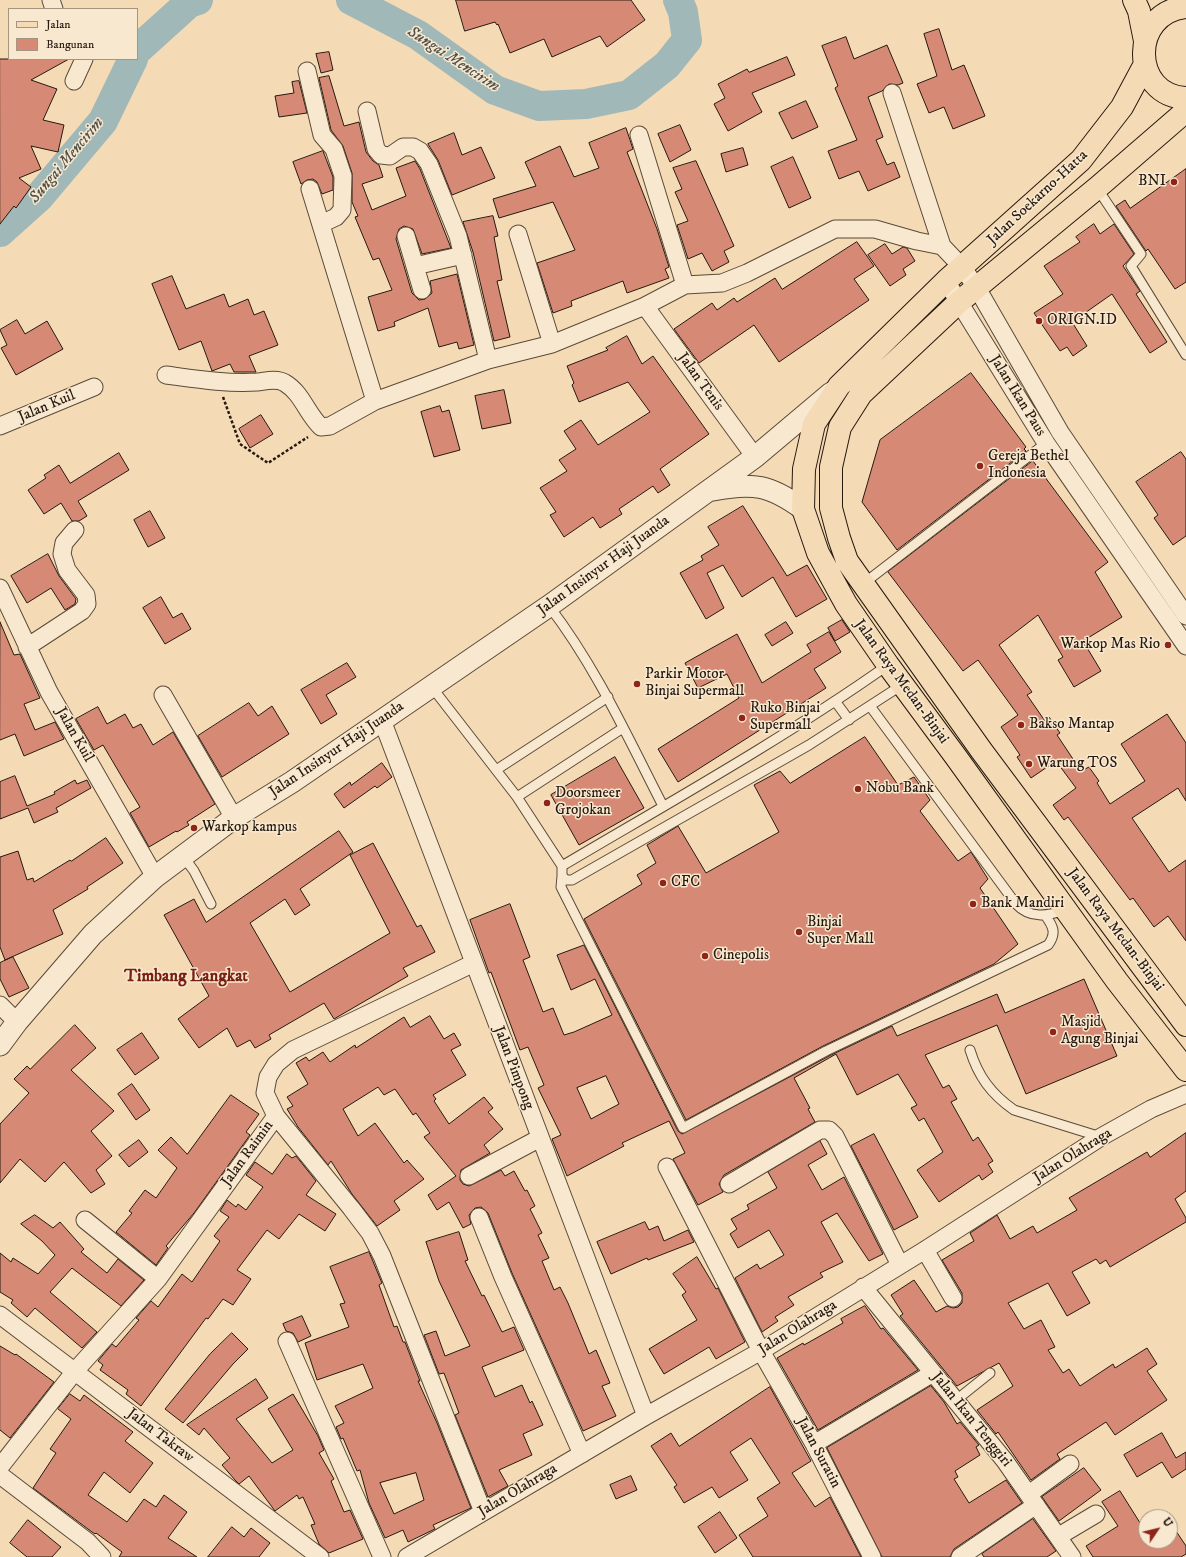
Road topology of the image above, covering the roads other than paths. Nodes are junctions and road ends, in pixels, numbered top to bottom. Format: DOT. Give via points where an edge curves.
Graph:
graph roads {
  1 [pos="1134,0"];
  2 [pos="1186,7"];
  3 [pos="1144,41"];
  4 [pos="84,60"];
  5 [pos="1145,64"];
  6 [pos="307,71"];
  7 [pos="74,82"];
  8 [pos="892,93"];
  9 [pos="1186,98"];
  10 [pos="368,111"];
  11 [pos="1186,111"];
  12 [pos="638,135"];
  13 [pos="1097,188"];
  14 [pos="310,189"];
  15 [pos="321,224"];
  16 [pos="518,234"];
  17 [pos="406,236"];
  18 [pos="942,246"];
  19 [pos="463,255"];
  20 [pos="415,266"];
  21 [pos="962,267"];
  22 [pos="946,282"];
  23 [pos="685,285"];
  24 [pos="977,288"];
  25 [pos="422,290"];
  26 [pos="959,302"];
  27 [pos="645,306"];
  28 [pos="552,344"];
  29 [pos="1186,354"];
  30 [pos="488,360"];
  31 [pos="166,375"];
  32 [pos="839,386"];
  33 [pos="94,387"];
  34 [pos="375,401"];
  35 [pos="0,426"];
  36 [pos="1046,443"];
  37 [pos="755,458"];
  38 [pos="706,491"];
  39 [pos="803,509"];
  40 [pos="75,530"];
  41 [pos="862,584"];
  42 [pos="0,588"];
  43 [pos="549,606"];
  44 [pos="1186,616"];
  45 [pos="1186,646"];
  46 [pos="27,647"];
  47 [pos="888,665"];
  48 [pos="902,685"];
  49 [pos="431,686"];
  50 [pos="163,695"];
  51 [pos="608,696"];
  52 [pos="835,701"];
  53 [pos="870,706"];
  54 [pos="382,720"];
  55 [pos="849,720"];
  56 [pos="623,728"];
  57 [pos="992,765"];
  58 [pos="496,770"];
  59 [pos="972,780"];
  60 [pos="517,797"];
  61 [pos="663,806"];
  62 [pos="234,818"];
  63 [pos="183,856"];
  64 [pos="562,866"];
  65 [pos="562,876"];
  66 [pos="155,877"];
  67 [pos="210,904"];
  68 [pos="1056,912"];
  69 [pos="474,963"];
  70 [pos="0,1005"];
  71 [pos="17,1022"];
  72 [pos="1186,1025"];
  73 [pos="0,1046"];
  74 [pos="970,1050"];
  75 [pos="1186,1070"];
  76 [pos="1186,1094"];
  77 [pos="276,1116"];
  78 [pos="1101,1137"];
  79 [pos="540,1138"];
  80 [pos="667,1167"];
  81 [pos="469,1176"];
  82 [pos="729,1184"];
  83 [pos="479,1217"];
  84 [pos="85,1220"];
  85 [pos="925,1250"];
  86 [pos="900,1265"];
  87 [pos="158,1279"];
  88 [pos="863,1287"];
  89 [pos="953,1298"];
  90 [pos="0,1315"];
  91 [pos="287,1341"];
  92 [pos="761,1351"];
  93 [pos="75,1371"];
  94 [pos="933,1373"];
  95 [pos="990,1374"];
  96 [pos="955,1401"];
  97 [pos="646,1416"];
  98 [pos="814,1444"];
  99 [pos="582,1454"];
  100 [pos="1070,1464"];
  101 [pos="0,1467"];
  102 [pos="0,1475"];
  103 [pos="1032,1499"];
  104 [pos="483,1512"];
  105 [pos="1096,1514"];
  106 [pos="1059,1536"];
  107 [pos="102,1557"];
  108 [pos="320,1557"];
  109 [pos="382,1557"];
  110 [pos="407,1557"];
  111 [pos="872,1557"];
  112 [pos="960,1557"];
  113 [pos="1072,1557"];
  1 -- 3 [label="main road" via="1139,11"];
  2 -- 3 [label="main road" via="1166,12 1156,20"];
  3 -- 5 [label="main road"];
  4 -- 7 [label="street"];
  5 -- 9 [label="main road" via="1149,74 1162,90"];
  5 -- 21 [label="main road, Jalan Soekarno-Hatta" via="1122,107 1081,160"];
  6 -- 15 [label="street" via="322,135 334,149 343,176 342,210"];
  8 -- 18 [label="street"];
  10 -- 19 [label="street" via="376,150 381,155 390,156 403,147 413,147 420,151 429,164"];
  11 -- 13 [label="main road, Jalan Soekarno-Hatta"];
  12 -- 23 [label="street"];
  13 -- 24 [label="main road, Jalan Soekarno-Hatta"];
  13 -- 29 [label="lane" via="1141,254 1131,266"];
  14 -- 15 [label="street"];
  15 -- 34 [label="street"];
  16 -- 28 [label="street"];
  17 -- 20 [label="street"];
  18 -- 21 [label="street, Jalan Ikan Paus"];
  18 -- 23 [label="street" via="875,229 835,229 722,283"];
  19 -- 20 [label="street"];
  19 -- 30 [label="street"];
  20 -- 25 [label="street"];
  21 -- 22 [label="main road, Jalan Soekarno-Hatta"];
  21 -- 24 [label="street, Jalan Ikan Paus"];
  22 -- 26 [label="street, Jalan Ikan Paus"];
  22 -- 32 [label="main road, Jalan Raya Medan-Binjai"];
  23 -- 27 [label="street"];
  24 -- 26 [label="main road, Jalan Raya Medan-Binjai"];
  24 -- 44 [label="street, Jalan Ikan Paus" via="1060,432"];
  26 -- 36 [label="street, Jalan Ikan Paus"];
  26 -- 41 [label="main road, Jalan Raya Medan-Binjai" via="861,394 840,427 831,467 831,508 847,561"];
  27 -- 28 [label="street"];
  27 -- 37 [label="street, Jalan Tenis"];
  28 -- 30 [label="street"];
  30 -- 34 [label="street"];
  31 -- 34 [label="street" via="232,383 276,380 284,382 298,394 321,427 330,426"];
  32 -- 37 [label="street, Jalan Insinyur Haji Juanda"];
  32 -- 39 [label="main road, Jalan Raya Medan-Binjai" via="814,424 804,469"];
  33 -- 35 [label="street, Jalan Kuil"];
  36 -- 41 [label="lane"];
  36 -- 45 [label="street, Jalan Ikan Paus"];
  37 -- 38 [label="street, Jalan Insinyur Haji Juanda"];
  38 -- 39 [label="street, Jalan Insinyur Haji Juanda" via="734,486 757,486 775,491"];
  38 -- 43 [label="street, Jalan Insinyur Haji Juanda"];
  39 -- 47 [label="main road, Jalan Raya Medan-Binjai" via="818,552 846,604"];
  40 -- 46 [label="street" via="64,543 62,554 67,570 86,594 87,604 82,611"];
  41 -- 57 [label="main road, Jalan Raya Medan-Binjai"];
  42 -- 46 [label="street, Jalan Kuil"];
  43 -- 49 [label="street, Jalan Insinyur Haji Juanda"];
  43 -- 51 [label="lane"];
  46 -- 66 [label="street, Jalan Kuil" via="49,692"];
  47 -- 48 [label="main road, Jalan Raya Medan-Binjai"];
  47 -- 52 [label="lane"];
  48 -- 53 [label="lane"];
  48 -- 59 [label="main road, Jalan Raya Medan-Binjai"];
  49 -- 54 [label="street, Jalan Insinyur Haji Juanda"];
  49 -- 58 [label="lane"];
  50 -- 62 [label="street"];
  51 -- 56 [label="lane"];
  51 -- 58 [label="lane"];
  52 -- 55 [label="lane"];
  52 -- 61 [label="lane"];
  53 -- 55 [label="lane"];
  53 -- 68 [label="lane" via="1016,904 1023,911 1035,916"];
  54 -- 62 [label="street, Jalan Insinyur Haji Juanda" via="292,782"];
  54 -- 69 [label="street, Jalan Pimpong"];
  55 -- 65 [label="lane" via="572,880 566,880"];
  56 -- 60 [label="lane"];
  56 -- 61 [label="lane"];
  57 -- 59 [label="main road"];
  57 -- 72 [label="main road, Jalan Raya Medan-Binjai"];
  58 -- 60 [label="lane"];
  59 -- 68 [label="main road, Jalan Raya Medan-Binjai"];
  60 -- 64 [label="lane"];
  61 -- 64 [label="lane"];
  62 -- 63 [label="street, Jalan Insinyur Haji Juanda"];
  63 -- 66 [label="street, Jalan Insinyur Haji Juanda"];
  63 -- 67 [label="lane" via="194,871"];
  64 -- 65 [label="lane"];
  65 -- 68 [label="lane" via="561,887 683,1128 826,1051 1048,945 1054,938"];
  66 -- 71 [label="street, Jalan Insinyur Haji Juanda" via="93,934"];
  68 -- 75 [label="main road, Jalan Raya Medan-Binjai" via="1117,981"];
  69 -- 77 [label="street, Jalan Raimin" via="293,1050 276,1064 268,1077 265,1093"];
  69 -- 79 [label="street, Jalan Pimpong"];
  70 -- 71 [label="street"];
  71 -- 73 [label="street, Jalan Insinyur Haji Juanda"];
  74 -- 78 [label="lane" via="975,1068 1003,1103 1014,1110"];
  76 -- 78 [label="street, Jalan Olahraga" via="1151,1109"];
  77 -- 87 [label="street, Jalan Raimin"];
  77 -- 104 [label="street" via="370,1232 382,1256"];
  78 -- 85 [label="street, Jalan Olahraga"];
  79 -- 81 [label="street"];
  79 -- 97 [label="street, Jalan Pimpong"];
  80 -- 92 [label="street"];
  82 -- 86 [label="street" via="820,1130 829,1130 835,1136"];
  83 -- 99 [label="street"];
  84 -- 87 [label="street"];
  85 -- 86 [label="street, Jalan Olahraga"];
  85 -- 89 [label="street"];
  86 -- 88 [label="street, Jalan Olahraga"];
  87 -- 93 [label="street, Jalan Raimin"];
  88 -- 92 [label="street, Jalan Olahraga"];
  88 -- 94 [label="street, Jalan Ikan Tenggiri"];
  90 -- 93 [label="street, Jalan Takraw"];
  91 -- 109 [label="street"];
  92 -- 97 [label="street, Jalan Olahraga"];
  92 -- 98 [label="street, Jalan Suratin"];
  93 -- 101 [label="street, Jalan Raimin"];
  93 -- 108 [label="street, Jalan Takraw"];
  94 -- 96 [label="street, Jalan Ikan Tenggiri"];
  94 -- 98 [label="street"];
  95 -- 96 [label="lane"];
  96 -- 103 [label="street, Jalan Ikan Tenggiri" via="1005,1460"];
  97 -- 99 [label="street, Jalan Olahraga"];
  98 -- 111 [label="street, Jalan Suratin"];
  99 -- 104 [label="street, Jalan Olahraga"];
  100 -- 103 [label="street"];
  102 -- 107 [label="street" via="88,1542"];
  103 -- 106 [label="street, Jalan Ikan Tenggiri"];
  103 -- 112 [label="street"];
  104 -- 110 [label="street, Jalan Olahraga"];
  105 -- 106 [label="street"];
  106 -- 113 [label="street, Jalan Ikan Tenggiri"];
}
